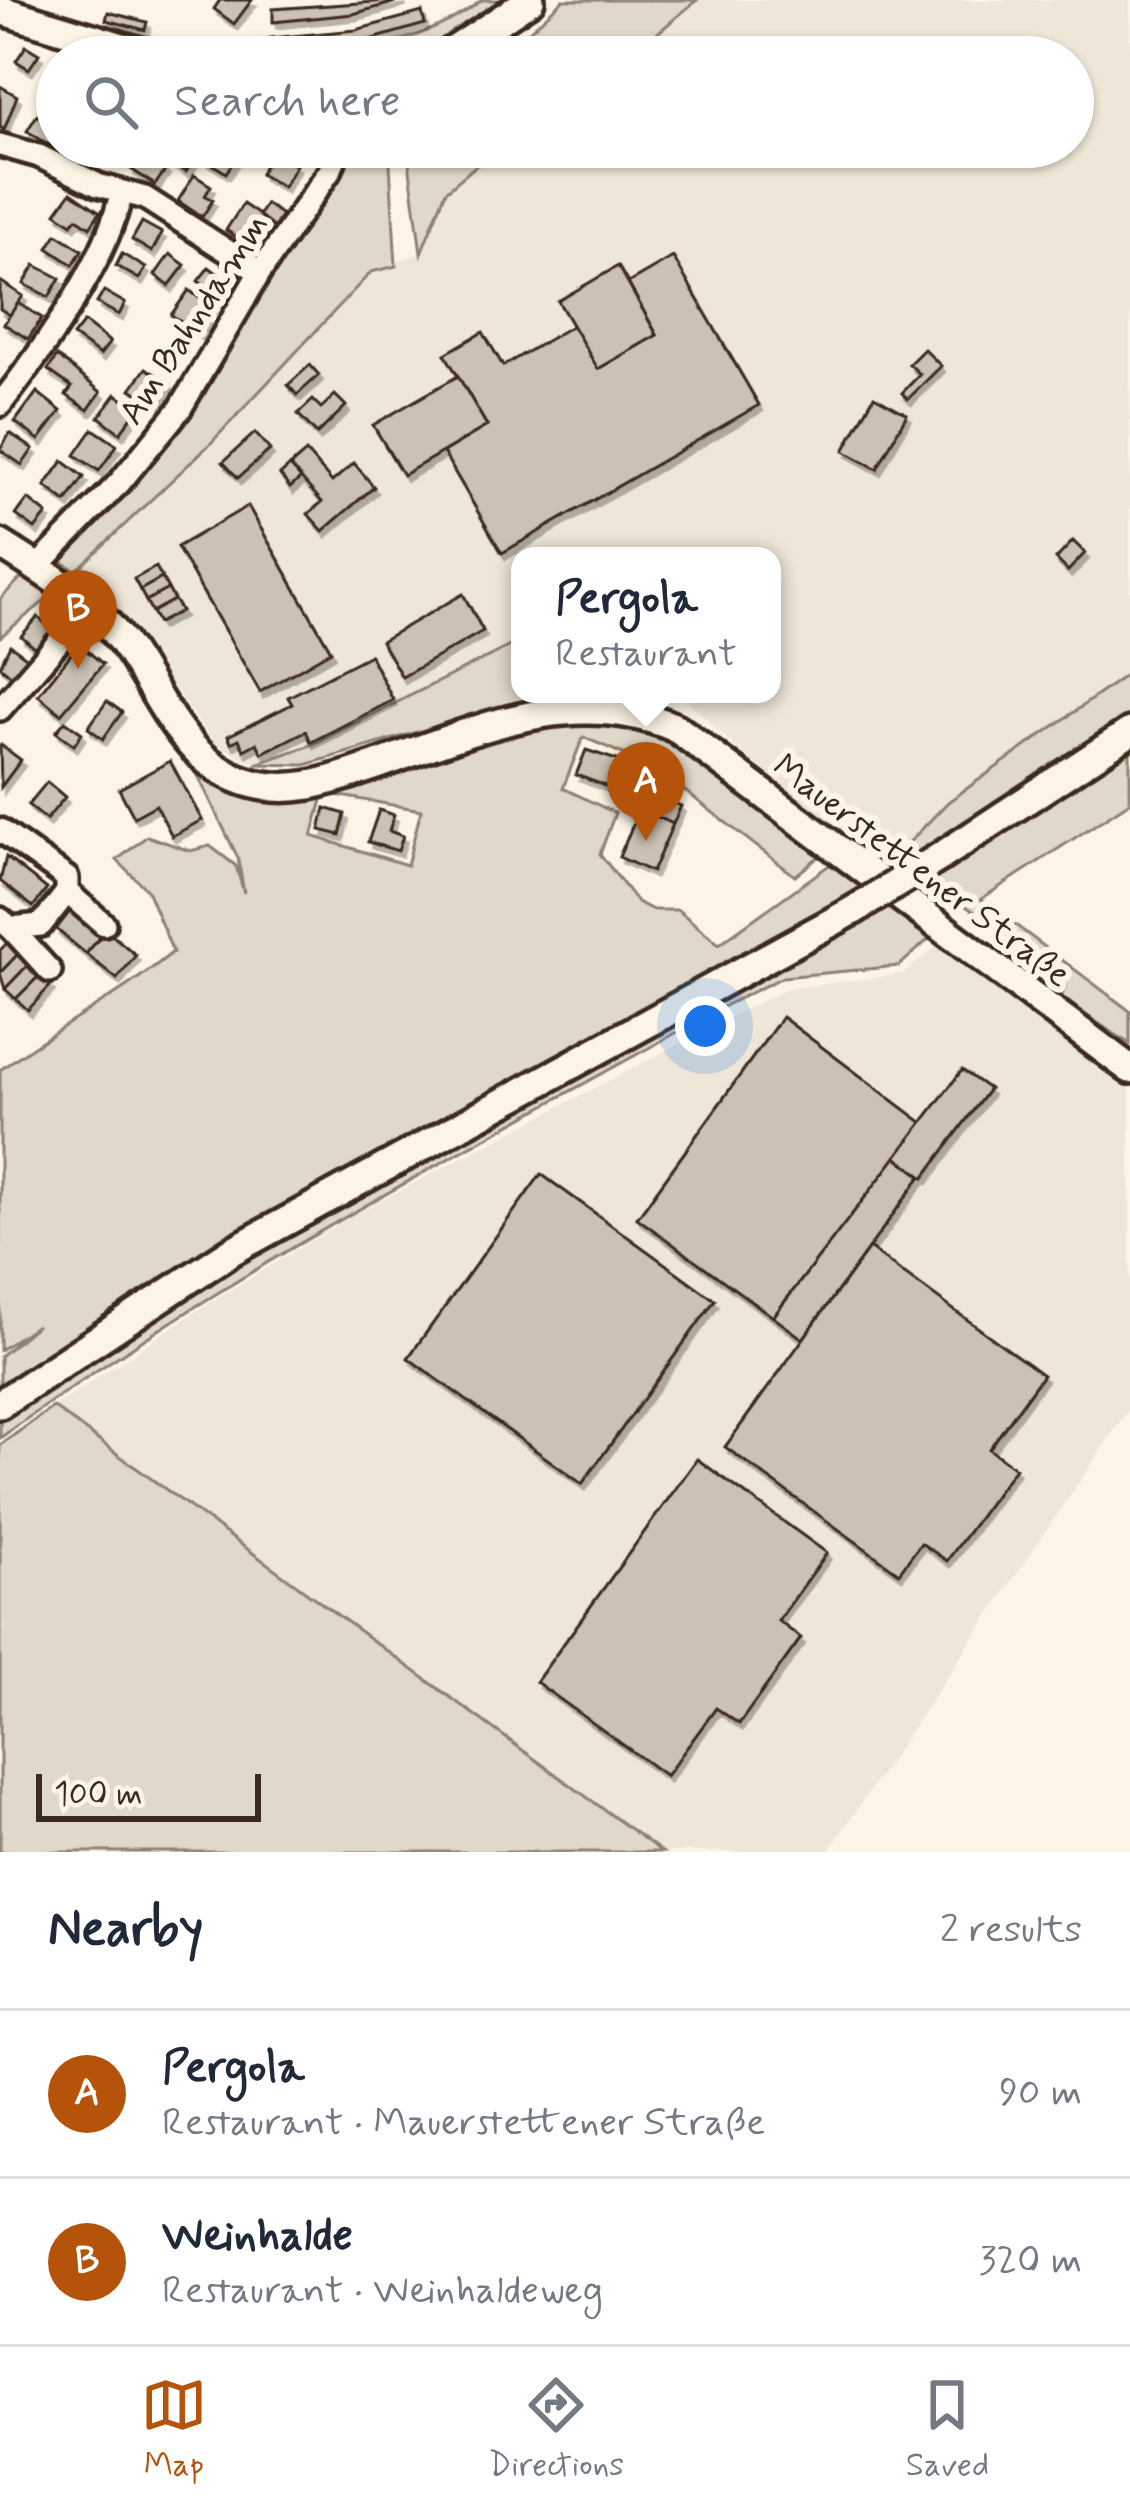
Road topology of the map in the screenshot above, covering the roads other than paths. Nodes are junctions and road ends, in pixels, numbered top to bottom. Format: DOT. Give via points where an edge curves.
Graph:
graph roads {
  1 [pos="530,0"];
  2 [pos="0,10"];
  3 [pos="50,12"];
  4 [pos="106,36"];
  5 [pos="476,36"];
  6 [pos="0,145"];
  7 [pos="36,159"];
  8 [pos="58,168"];
  9 [pos="331,168"];
  10 [pos="121,193"];
  11 [pos="260,272"];
  12 [pos="0,406"];
  13 [pos="0,544"];
  14 [pos="37,567"];
  15 [pos="89,607"];
  16 [pos="0,709"];
  17 [pos="1130,732"];
  18 [pos="0,830"];
  19 [pos="67,892"];
  20 [pos="5,923"];
  21 [pos="104,924"];
  22 [pos="50,971"];
  23 [pos="1130,1069"];
  24 [pos="0,1404"];
  1 -- 5 [label="main road"];
  2 -- 3 [label="main road"];
  3 -- 4 [label="main road"];
  6 -- 7 [label="street"];
  8 -- 10 [label="street"];
  9 -- 11 [label="street, Am Bahndamm"];
  10 -- 11 [label="street" via="146,198"];
  10 -- 12 [label="street" via="116,220 84,277"];
  11 -- 14 [label="street, Am Bahndamm" via="180,409"];
  13 -- 14 [label="main road, Mauerstettener Straße"];
  14 -- 15 [label="main road, Mauerstettener Straße"];
  15 -- 16 [label="street"];
  15 -- 23 [label="main road, Mauerstettener Straße" via="121,639 184,739 208,762 261,786 327,782 552,710 626,711 676,728"];
  17 -- 24 [label="main road, bridge" via="854,910 232,1251"];
  18 -- 19 [label="street" via="67,878"];
  19 -- 20 [label="street" via="41,925"];
  19 -- 21 [label="street"];
  20 -- 22 [label="street"];
}
